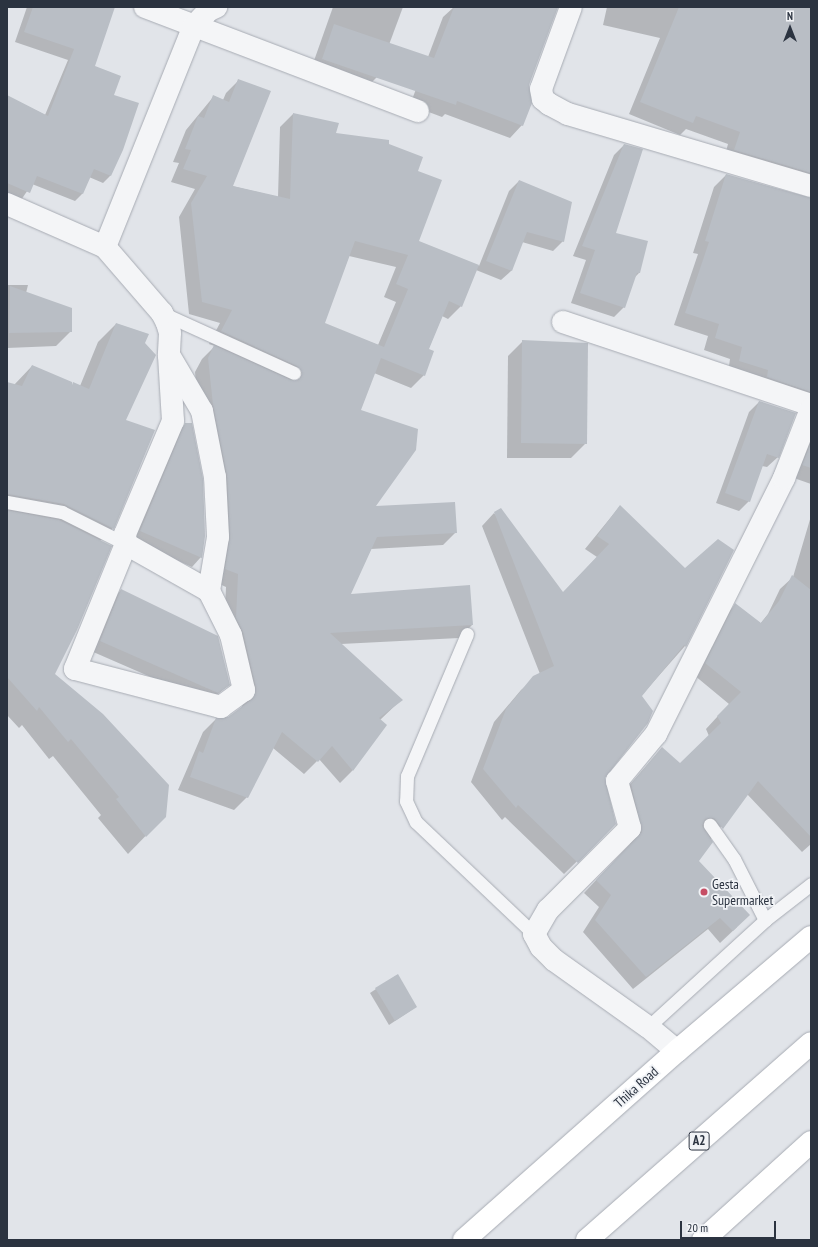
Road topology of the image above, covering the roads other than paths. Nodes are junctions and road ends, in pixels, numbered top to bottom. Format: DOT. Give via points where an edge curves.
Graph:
graph roads {
  1 [pos="145,7"];
  2 [pos="216,7"];
  3 [pos="571,7"];
  4 [pos="194,26"];
  5 [pos="418,111"];
  6 [pos="811,186"];
  7 [pos="7,204"];
  8 [pos="105,247"];
  9 [pos="162,313"];
  10 [pos="563,322"];
  11 [pos="169,355"];
  12 [pos="294,373"];
  13 [pos="811,405"];
  14 [pos="811,408"];
  15 [pos="7,502"];
  16 [pos="126,544"];
  17 [pos="209,591"];
  18 [pos="467,634"];
  19 [pos="710,825"];
  20 [pos="811,884"];
  21 [pos="765,920"];
  22 [pos="534,934"];
  23 [pos="811,937"];
  24 [pos="648,1027"];
  25 [pos="811,1043"];
  26 [pos="677,1051"];
  27 [pos="811,1142"];
  28 [pos="464,1240"];
  29 [pos="587,1240"];
  30 [pos="703,1240"];
  1 -- 4 [label="street"];
  2 -- 4 [label="street" via="209,10"];
  3 -- 6 [label="street" via="541,89 543,99 549,104 568,114"];
  4 -- 5 [label="street"];
  4 -- 8 [label="street"];
  7 -- 8 [label="street"];
  8 -- 9 [label="street"];
  9 -- 11 [label="street" via="170,333"];
  9 -- 12 [label="lane"];
  10 -- 13 [label="street"];
  11 -- 16 [label="street" via="173,422 125,534"];
  11 -- 17 [label="street" via="202,411 215,477 218,537"];
  14 -- 22 [label="street" via="784,478 656,734 617,781 630,828 548,910"];
  15 -- 16 [label="lane" via="62,512"];
  16 -- 17 [label="street"];
  16 -- 17 [label="street" via="75,669 221,707 244,690 231,635"];
  18 -- 22 [label="lane" via="407,776 406,801 416,822"];
  19 -- 21 [label="lane" via="734,859"];
  20 -- 21 [label="lane"];
  21 -- 24 [label="lane"];
  22 -- 24 [label="street" via="541,947 554,960"];
  23 -- 26 [label="main road, Thika Road"];
  24 -- 26 [label="street"];
  25 -- 29 [label="main road, A2"];
  26 -- 28 [label="main road, Thika Road"];
  27 -- 30 [label="main road"];
}
